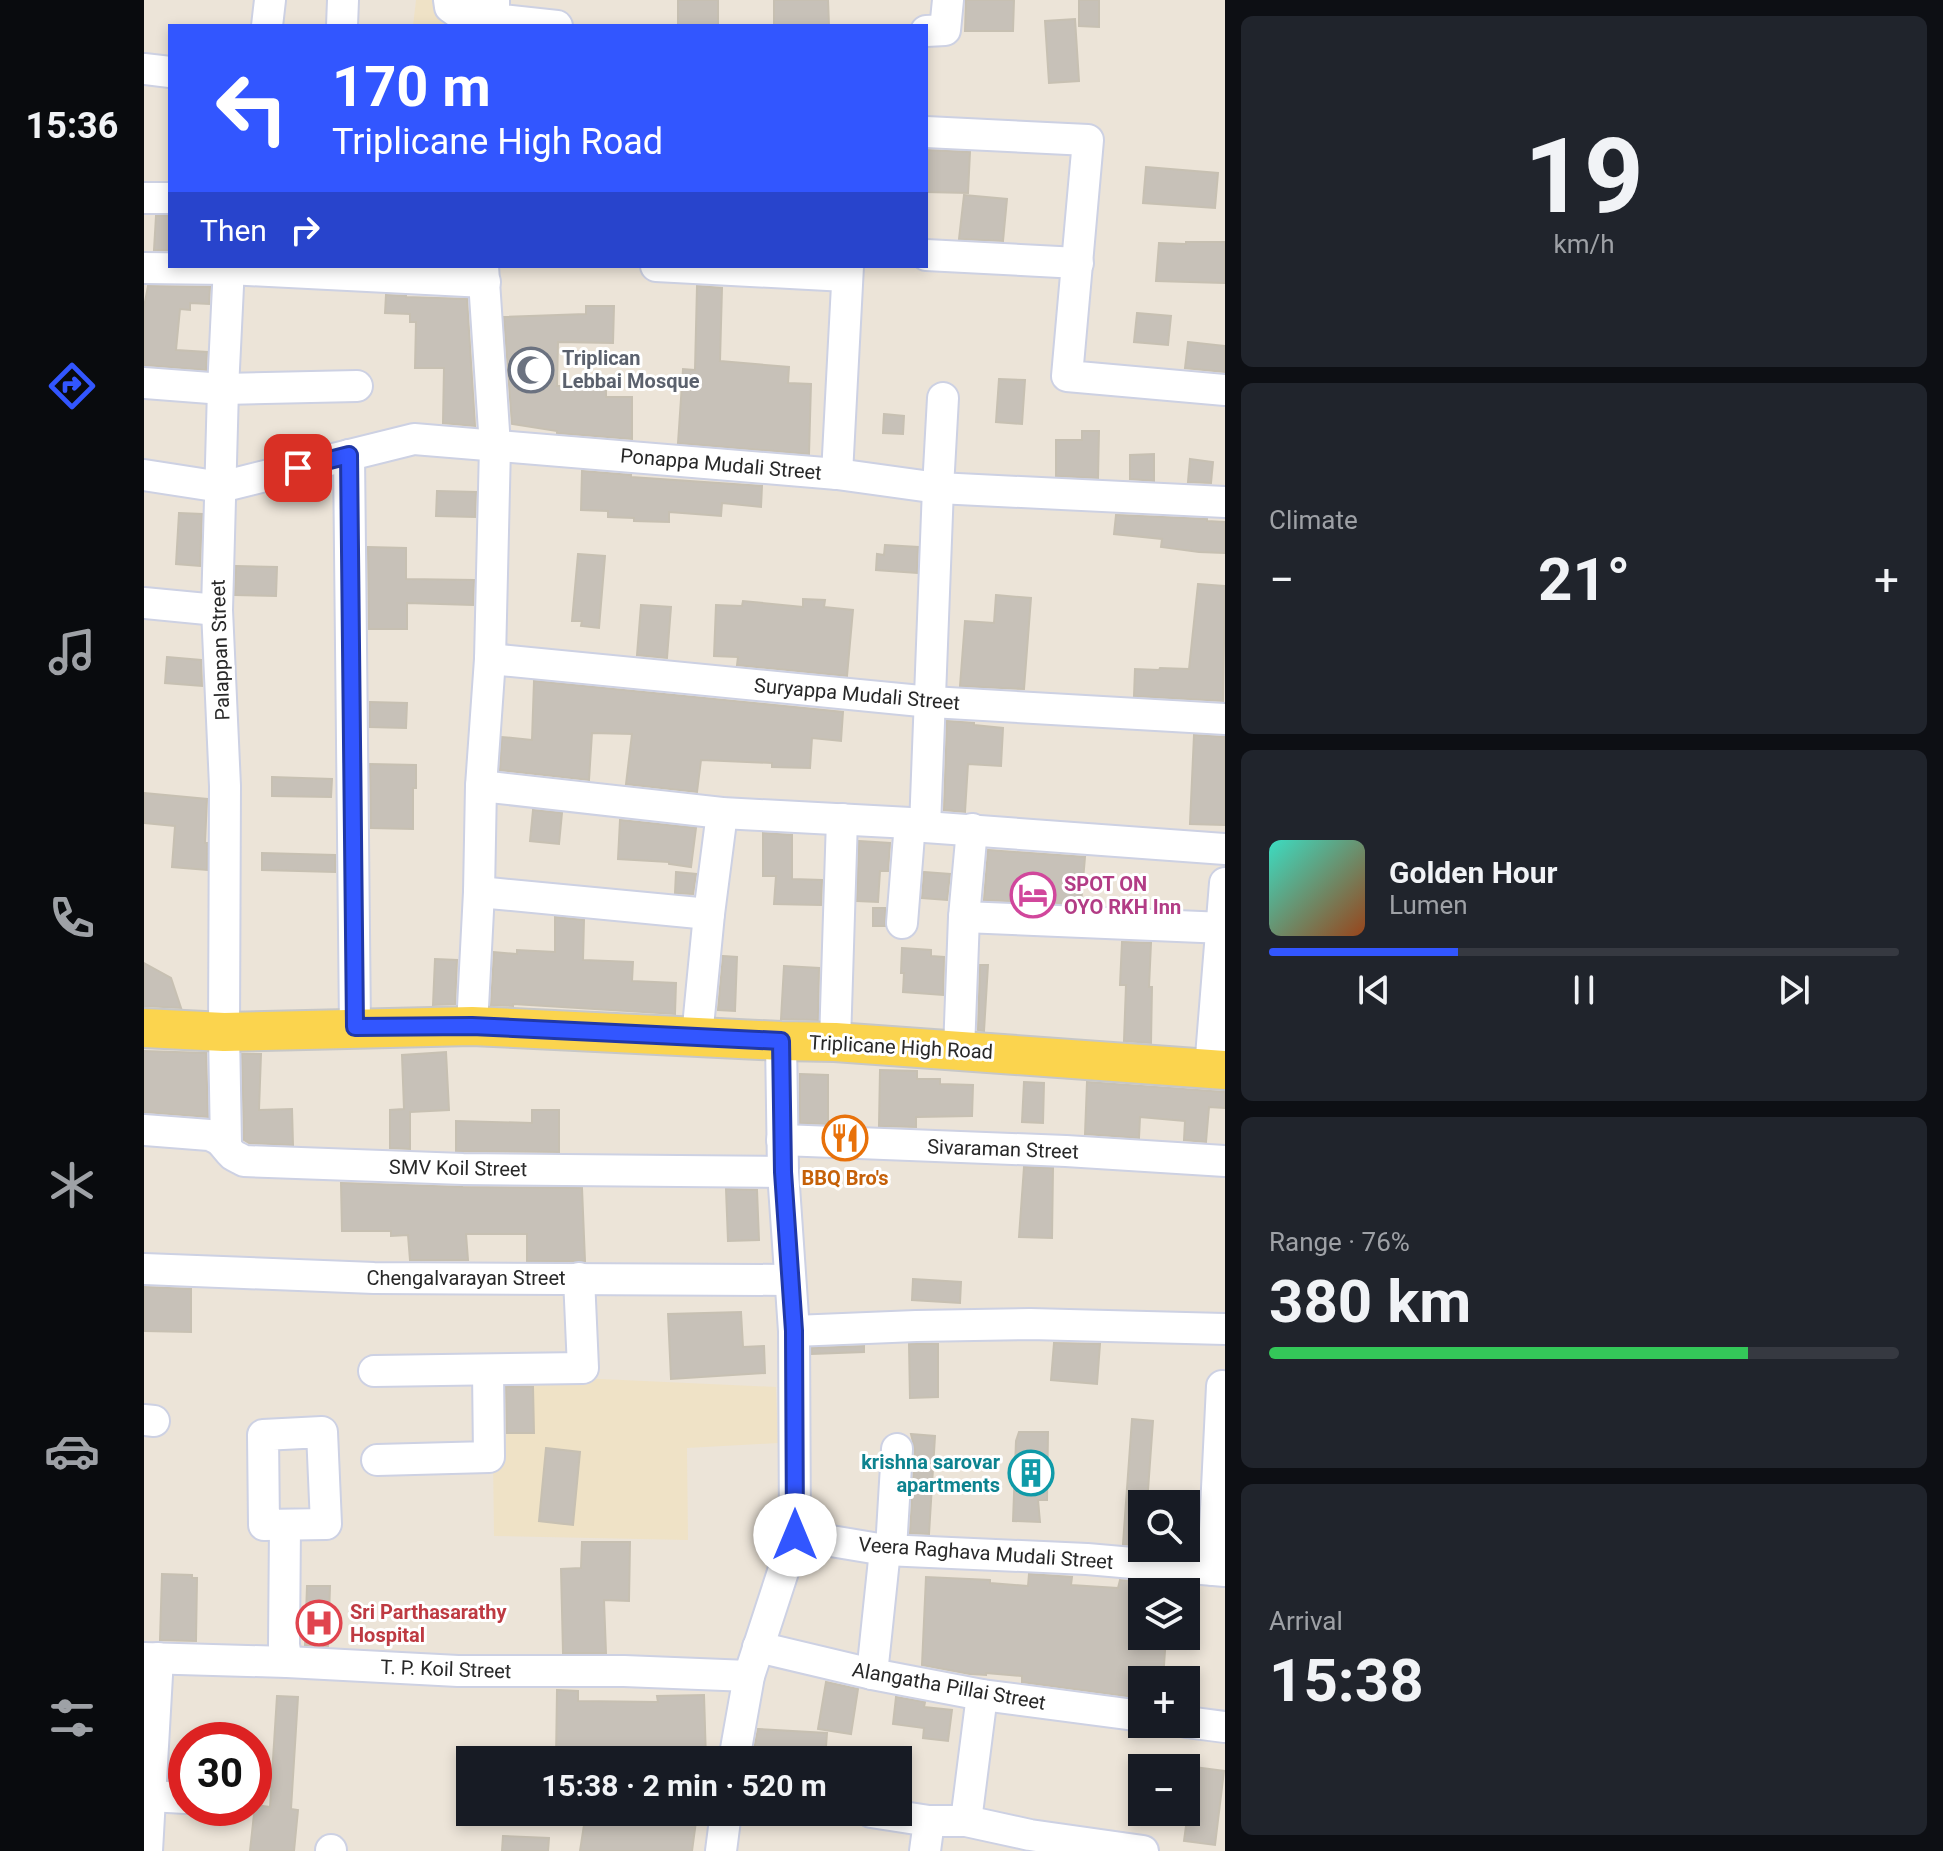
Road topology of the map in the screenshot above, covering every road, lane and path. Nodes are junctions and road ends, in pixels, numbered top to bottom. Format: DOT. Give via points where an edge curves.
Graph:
graph roads {
  1 [pos="270,0"];
  2 [pos="343,0"];
  3 [pos="449,0"];
  4 [pos="948,0"];
  5 [pos="484,10"];
  6 [pos="267,24"];
  7 [pos="342,24"];
  8 [pos="539,24"];
  9 [pos="928,31"];
  10 [pos="144,69"];
  11 [pos="168,72"];
  12 [pos="928,132"];
  13 [pos="144,198"];
  14 [pos="168,198"];
  15 [pos="928,255"];
  16 [pos="1078,263"];
  17 [pos="144,268"];
  18 [pos="168,268"];
  19 [pos="229,268"];
  20 [pos="265,268"];
  21 [pos="732,268"];
  22 [pos="847,271"];
  23 [pos="484,274"];
  24 [pos="144,383"];
  25 [pos="357,386"];
  26 [pos="223,389"];
  27 [pos="1225,390"];
  28 [pos="943,398"];
  29 [pos="495,446"];
  30 [pos="349,455"];
  31 [pos="837,474"];
  32 [pos="144,475"];
  33 [pos="221,487"];
  34 [pos="938,488"];
  35 [pos="1225,502"];
  36 [pos="144,603"];
  37 [pos="217,610"];
  38 [pos="490,659"];
  39 [pos="931,702"];
  40 [pos="1225,719"];
  41 [pos="481,786"];
  42 [pos="722,813"];
  43 [pos="842,819"];
  44 [pos="918,825"];
  45 [pos="972,829"];
  46 [pos="1225,849"];
  47 [pos="1225,883"];
  48 [pos="479,892"];
  49 [pos="709,914"];
  50 [pos="964,917"];
  51 [pos="902,923"];
  52 [pos="1223,927"];
  53 [pos="472,1026"];
  54 [pos="355,1027"];
  55 [pos="144,1028"];
  56 [pos="224,1032"];
  57 [pos="697,1037"];
  58 [pos="781,1041"];
  59 [pos="835,1042"];
  60 [pos="959,1050"];
  61 [pos="1218,1069"];
  62 [pos="144,1130"];
  63 [pos="782,1140"];
  64 [pos="226,1145"];
  65 [pos="1225,1161"];
  66 [pos="783,1172"];
  67 [pos="144,1269"];
  68 [pos="579,1278"];
  69 [pos="789,1280"];
  70 [pos="1225,1329"];
  71 [pos="794,1331"];
  72 [pos="374,1371"];
  73 [pos="488,1371"];
  74 [pos="1223,1379"];
  75 [pos="897,1449"];
  76 [pos="377,1460"];
  77 [pos="285,1525"];
  78 [pos="795,1535"];
  79 [pos="888,1550"];
  80 [pos="1219,1571"];
  81 [pos="758,1647"];
  82 [pos="151,1658"];
  83 [pos="287,1662"];
  84 [pos="872,1674"];
  85 [pos="749,1676"];
  86 [pos="982,1695"];
  87 [pos="1128,1714"];
  88 [pos="1200,1724"];
  89 [pos="1225,1727"];
  90 [pos="736,1746"];
  91 [pos="149,1796"];
  92 [pos="168,1797"];
  93 [pos="912,1818"];
  94 [pos="929,1821"];
  95 [pos="966,1821"];
  96 [pos="724,1826"];
  97 [pos="147,1851"];
  98 [pos="721,1851"];
  99 [pos="925,1851"];
  100 [pos="1143,1851"];
  1 -- 6 [label="street"];
  2 -- 7 [label="street"];
  3 -- 5 [label="street" via="457,12"];
  4 -- 9 [label="street" via="945,30"];
  5 -- 8 [label="street" via="494,19"];
  10 -- 11 [label="street"];
  12 -- 16 [label="street" via="1088,140"];
  13 -- 14 [label="street"];
  15 -- 16 [label="street"];
  16 -- 27 [label="street" via="1067,376"];
  17 -- 18 [label="street"];
  19 -- 26 [label="street, Palappan Street"];
  20 -- 23 [label="street"];
  21 -- 22 [label="street"];
  22 -- 31 [label="street"];
  23 -- 29 [label="street"];
  24 -- 26 [label="street"];
  25 -- 26 [label="street"];
  26 -- 33 [label="street, Palappan Street"];
  28 -- 34 [label="street"];
  29 -- 30 [label="street, Ponappa Mudali Street" via="414,439"];
  29 -- 31 [label="street, Ponappa Mudali Street"];
  29 -- 38 [label="street"];
  30 -- 33 [label="street, Ponappa Mudali Street"];
  30 -- 54 [label="street"];
  31 -- 34 [label="street, Ponappa Mudali Street"];
  32 -- 33 [label="street"];
  33 -- 37 [label="street, Palappan Street"];
  34 -- 35 [label="street, Ponappa Mudali Street"];
  34 -- 39 [label="street"];
  36 -- 37 [label="street"];
  37 -- 56 [label="street, Palappan Street" via="225,786"];
  38 -- 39 [label="street, Suryappa Mudali Street"];
  38 -- 41 [label="street"];
  39 -- 40 [label="street, Suryappa Mudali Street"];
  39 -- 44 [label="street"];
  41 -- 42 [label="street"];
  41 -- 48 [label="street"];
  42 -- 43 [label="street"];
  42 -- 49 [label="street"];
  43 -- 44 [label="street"];
  43 -- 59 [label="street"];
  44 -- 45 [label="street"];
  44 -- 51 [label="street"];
  45 -- 46 [label="street"];
  45 -- 50 [label="street"];
  47 -- 52 [label="street"];
  48 -- 49 [label="street"];
  48 -- 53 [label="street"];
  49 -- 57 [label="street"];
  50 -- 52 [label="street"];
  50 -- 60 [label="street"];
  52 -- 61 [label="street"];
  53 -- 54 [label="main road, Triplicane High Road"];
  53 -- 57 [label="main road, Triplicane High Road"];
  54 -- 56 [label="main road, Triplicane High Road"];
  55 -- 56 [label="main road, Triplicane High Road"];
  56 -- 64 [label="street, Palappan Street"];
  57 -- 58 [label="main road, Triplicane High Road"];
  58 -- 59 [label="main road, Triplicane High Road"];
  58 -- 63 [label="street"];
  59 -- 60 [label="main road, Triplicane High Road"];
  60 -- 61 [label="main road, Triplicane High Road"];
  62 -- 64 [label="street, SMV Koil Street" via="209,1135"];
  63 -- 65 [label="street, Sivaraman Street"];
  63 -- 66 [label="street"];
  64 -- 66 [label="street, SMV Koil Street" via="244,1161"];
  66 -- 69 [label="street"];
  67 -- 68 [label="street, Chengalvarayan Street" via="374,1278"];
  68 -- 69 [label="street, Chengalvarayan Street"];
  68 -- 73 [label="street" via="583,1368"];
  69 -- 71 [label="street"];
  70 -- 71 [label="street" via="1030,1324"];
  71 -- 78 [label="street"];
  72 -- 73 [label="street"];
  73 -- 76 [label="street" via="489,1457"];
  74 -- 80 [label="street"];
  75 -- 79 [label="street"];
  77 -- 83 [label="street"];
  78 -- 79 [label="street, Veera Raghava Mudali Street"];
  78 -- 81 [label="street"];
  79 -- 80 [label="street, Veera Raghava Mudali Street"];
  79 -- 84 [label="street"];
  81 -- 84 [label="street, Alangatha Pillai Street"];
  81 -- 85 [label="street"];
  82 -- 83 [label="street, T. P. Koil Street"];
  82 -- 91 [label="street"];
  83 -- 85 [label="street, T. P. Koil Street"];
  84 -- 86 [label="street, Alangatha Pillai Street"];
  85 -- 90 [label="street"];
  86 -- 87 [label="street, Alangatha Pillai Street"];
  86 -- 95 [label="street"];
  88 -- 89 [label="street"];
  91 -- 92 [label="street"];
  91 -- 97 [label="street"];
  93 -- 94 [label="street"];
  94 -- 95 [label="street"];
  94 -- 99 [label="street"];
  95 -- 100 [label="street"];
  96 -- 98 [label="street"];
}
